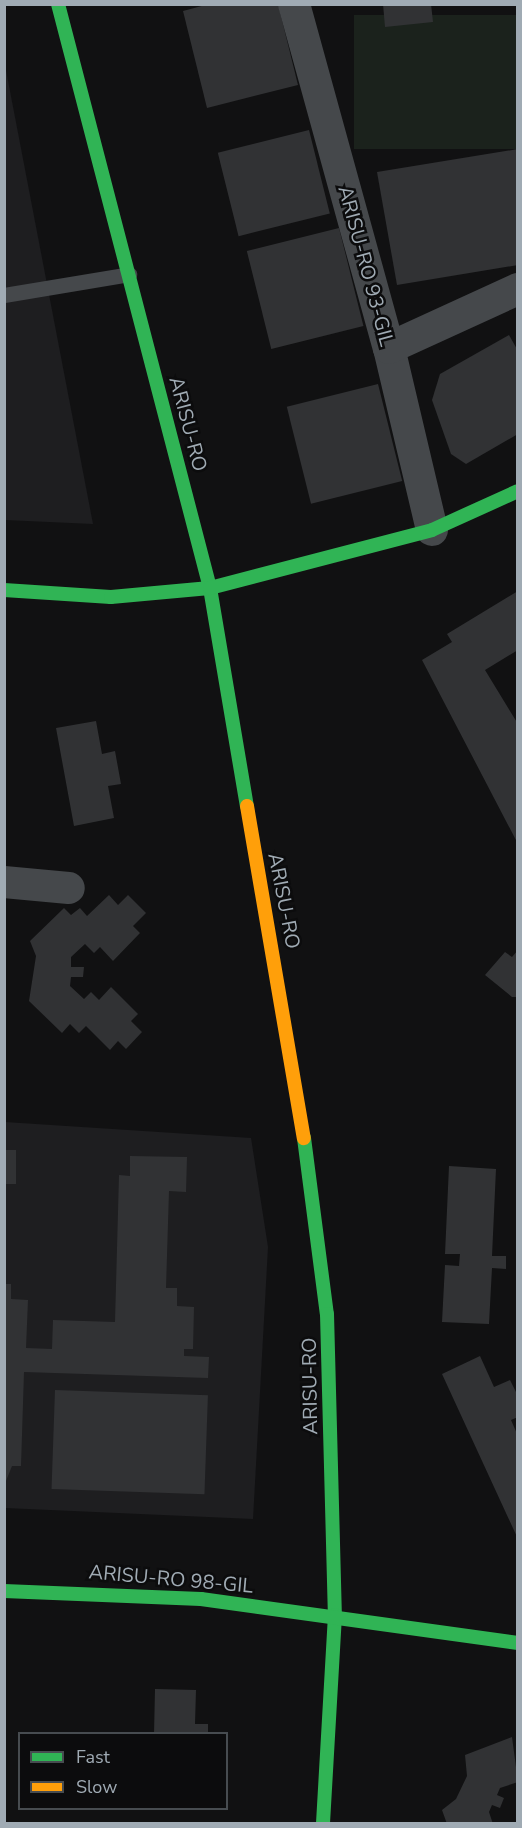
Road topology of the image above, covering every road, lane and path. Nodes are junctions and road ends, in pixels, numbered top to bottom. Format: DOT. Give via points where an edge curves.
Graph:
graph roads {
  1 [pos="58,4"];
  2 [pos="294,4"];
  3 [pos="129,274"];
  4 [pos="518,289"];
  5 [pos="4,295"];
  6 [pos="389,348"];
  7 [pos="518,491"];
  8 [pos="432,530"];
  9 [pos="210,588"];
  10 [pos="4,590"];
  11 [pos="4,882"];
  12 [pos="69,888"];
  13 [pos="4,1591"];
  14 [pos="335,1614"];
  15 [pos="518,1643"];
  16 [pos="322,1824"];
  1 -- 3 [label="main road, ARISU-RO"];
  2 -- 6 [label="street, ARISU-RO 93-GIL"];
  3 -- 5 [label="lane"];
  3 -- 9 [label="main road, ARISU-RO"];
  4 -- 6 [label="street"];
  6 -- 8 [label="street, ARISU-RO 93-GIL"];
  7 -- 8 [label="main road"];
  8 -- 9 [label="main road"];
  9 -- 10 [label="main road" via="111,597"];
  9 -- 14 [label="main road, ARISU-RO" via="316,1205 327,1314"];
  11 -- 12 [label="street"];
  13 -- 14 [label="main road, ARISU-RO 98-GIL" via="201,1599"];
  14 -- 15 [label="main road, ARISU-RO 98-GIL"];
  14 -- 16 [label="main road, ARISU-RO"];
}
